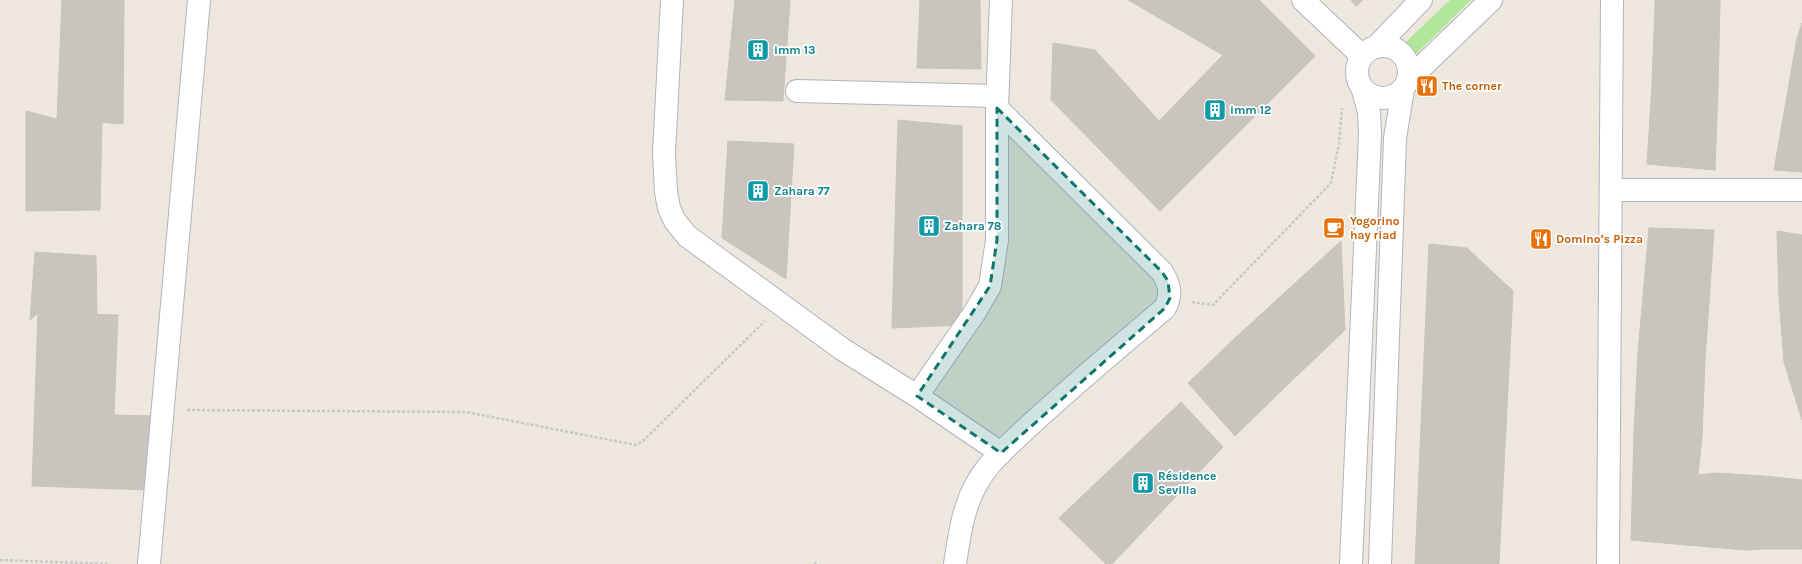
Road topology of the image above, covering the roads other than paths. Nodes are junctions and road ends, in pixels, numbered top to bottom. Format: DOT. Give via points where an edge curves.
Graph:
graph roads {
  1 [pos="199,0"];
  2 [pos="672,0"];
  3 [pos="1001,0"];
  4 [pos="1303,0"];
  5 [pos="1421,0"];
  6 [pos="1490,0"];
  7 [pos="1612,0"];
  8 [pos="1364,66"];
  9 [pos="1406,84"];
  10 [pos="797,91"];
  11 [pos="997,102"];
  12 [pos="1611,190"];
  13 [pos="1802,190"];
  14 [pos="916,396"];
  15 [pos="1001,453"];
  16 [pos="149,564"];
  17 [pos="955,564"];
  18 [pos="1351,564"];
  19 [pos="1380,564"];
  20 [pos="1608,564"];
  1 -- 16 [label="street"];
  2 -- 14 [label="street" via="664,153 669,208 680,229 781,306"];
  3 -- 11 [label="street"];
  4 -- 8 [label="street"];
  5 -- 8 [label="street"];
  6 -- 9 [label="street"];
  7 -- 12 [label="street"];
  8 -- 9 [label="street" via="1370,95 1387,98 1396,95"];
  8 -- 9 [label="street" via="1388,46 1398,50 1409,68"];
  8 -- 18 [label="street" via="1370,134"];
  9 -- 19 [label="street" via="1395,138"];
  10 -- 11 [label="street"];
  11 -- 14 [label="street" via="997,240 990,286 975,312"];
  11 -- 15 [label="street" via="1162,272 1168,281 1170,298 1165,308 1052,405"];
  12 -- 13 [label="street"];
  12 -- 20 [label="street"];
  14 -- 15 [label="street"];
  15 -- 17 [label="street" via="977,483 966,505"];
}
